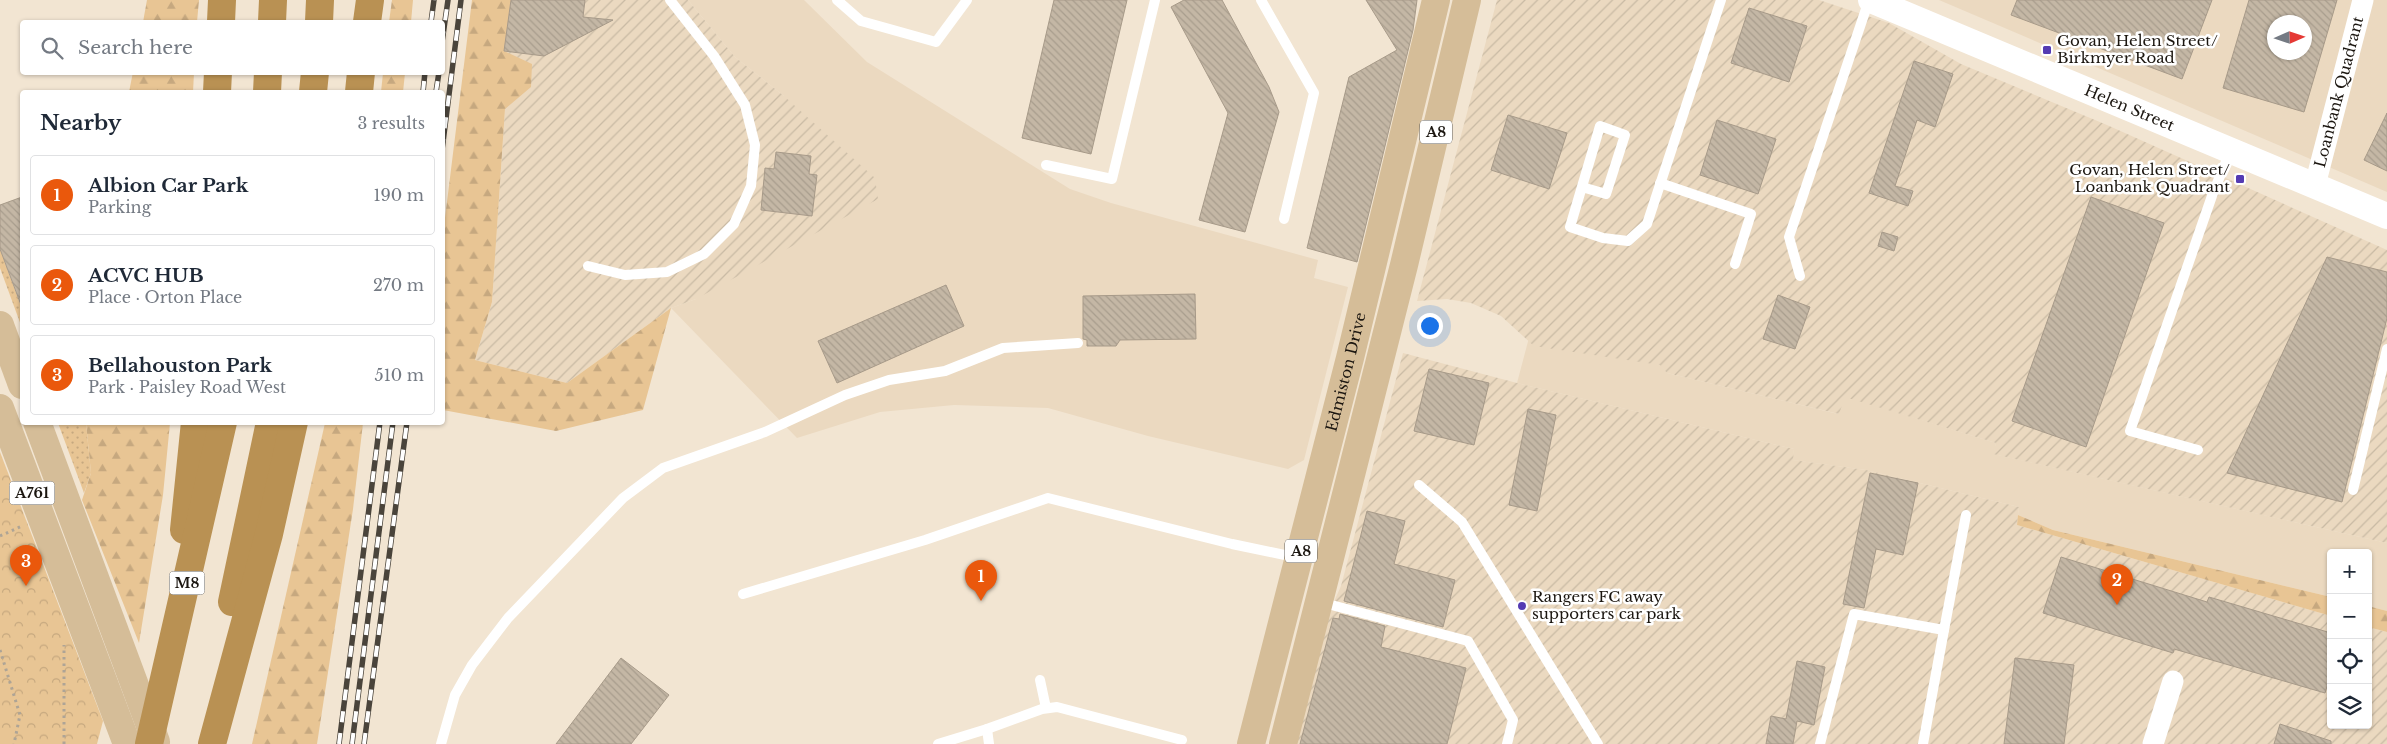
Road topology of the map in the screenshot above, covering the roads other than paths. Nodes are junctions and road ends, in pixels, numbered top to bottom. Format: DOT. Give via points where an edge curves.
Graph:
graph roads {
  1 [pos="222,0"];
  2 [pos="273,0"];
  3 [pos="320,0"];
  4 [pos="370,0"];
  5 [pos="670,0"];
  6 [pos="837,0"];
  7 [pos="967,0"];
  8 [pos="1155,0"];
  9 [pos="1261,0"];
  10 [pos="1436,0"];
  11 [pos="1467,0"];
  12 [pos="1721,0"];
  13 [pos="1870,0"];
  14 [pos="2363,0"];
  15 [pos="221,20"];
  16 [pos="272,20"];
  17 [pos="319,20"];
  18 [pos="367,20"];
  19 [pos="218,75"];
  20 [pos="268,75"];
  21 [pos="315,75"];
  22 [pos="361,75"];
  23 [pos="217,90"];
  24 [pos="267,90"];
  25 [pos="313,90"];
  26 [pos="358,90"];
  27 [pos="2231,151"];
  28 [pos="1046,164"];
  29 [pos="1660,183"];
  30 [pos="2315,185"];
  31 [pos="1582,187"];
  32 [pos="2387,216"];
  33 [pos="1284,219"];
  34 [pos="1735,264"];
  35 [pos="588,266"];
  36 [pos="1800,276"];
  37 [pos="0,325"];
  38 [pos="1078,343"];
  39 [pos="2387,349"];
  40 [pos="20,380"];
  41 [pos="0,408"];
  42 [pos="38,425"];
  43 [pos="195,425"];
  44 [pos="222,425"];
  45 [pos="269,425"];
  46 [pos="293,425"];
  47 [pos="2198,450"];
  48 [pos="1419,486"];
  49 [pos="2353,490"];
  50 [pos="1966,515"];
  51 [pos="1300,558"];
  52 [pos="743,594"];
  53 [pos="1320,602"];
  54 [pos="1944,630"];
  55 [pos="171,651"];
  56 [pos="1040,680"];
  57 [pos="2173,681"];
  58 [pos="1046,708"];
  59 [pos="987,729"];
  60 [pos="1182,740"];
  61 [pos="127,744"];
  62 [pos="150,744"];
  63 [pos="157,744"];
  64 [pos="200,744"];
  65 [pos="212,744"];
  66 [pos="441,744"];
  67 [pos="938,744"];
  68 [pos="989,744"];
  69 [pos="1251,744"];
  70 [pos="1283,744"];
  71 [pos="1507,744"];
  72 [pos="1598,744"];
  73 [pos="1820,744"];
  74 [pos="1923,744"];
  75 [pos="2153,744"];
  1 -- 15 [label="highway"];
  2 -- 16 [label="highway"];
  3 -- 17 [label="highway"];
  4 -- 18 [label="highway"];
  5 -- 35 [label="lane" via="714,56 744,104 755,145 751,186 734,224 704,254 667,272 625,276"];
  6 -- 7 [label="lane" via="861,21 936,42"];
  8 -- 28 [label="lane" via="1112,179"];
  9 -- 33 [label="lane" via="1314,93"];
  10 -- 51 [label="main road, Edmiston Drive / A8"];
  11 -- 53 [label="main road, Edmiston Drive / A8"];
  12 -- 29 [label="lane"];
  13 -- 27 [label="street, Helen Street"];
  13 -- 36 [label="lane" via="1789,237"];
  14 -- 30 [label="street, Loanbank Quadrant"];
  19 -- 23 [label="highway"];
  20 -- 24 [label="highway"];
  21 -- 25 [label="highway"];
  22 -- 26 [label="highway"];
  27 -- 30 [label="street, Helen Street"];
  27 -- 47 [label="lane" via="2213,193 2130,431"];
  29 -- 31 [label="lane" via="1647,224 1628,241 1603,238 1570,227"];
  29 -- 34 [label="lane" via="1751,214"];
  30 -- 32 [label="street, Helen Street"];
  31 -- 31 [label="lane" via="1600,126 1625,135 1606,194"];
  37 -- 40 [label="main road"];
  38 -- 66 [label="lane" via="1003,348 945,371 889,380 846,395 765,432 663,468 623,498 508,618 472,665 455,694"];
  39 -- 49 [label="lane"];
  41 -- 61 [label="main road, A761"];
  42 -- 63 [label="main road, A761"];
  43 -- 55 [label="highway"];
  44 -- 55 [label="highway, M8"];
  45 -- 64 [label="highway"];
  46 -- 65 [label="highway" via="269,534"];
  48 -- 72 [label="lane" via="1462,522"];
  50 -- 54 [label="lane"];
  51 -- 52 [label="lane" via="1141,522 1052,497 925,540"];
  51 -- 69 [label="main road, Edmiston Drive / A8"];
  53 -- 70 [label="main road, Edmiston Drive / A8"];
  53 -- 71 [label="lane" via="1468,641 1513,720"];
  54 -- 73 [label="lane" via="1854,614"];
  54 -- 74 [label="lane"];
  55 -- 62 [label="highway, M8"];
  56 -- 58 [label="lane"];
  57 -- 75 [label="street"];
  58 -- 59 [label="lane"];
  58 -- 60 [label="lane" via="1057,707"];
  59 -- 67 [label="lane"];
  59 -- 68 [label="lane"];
}
